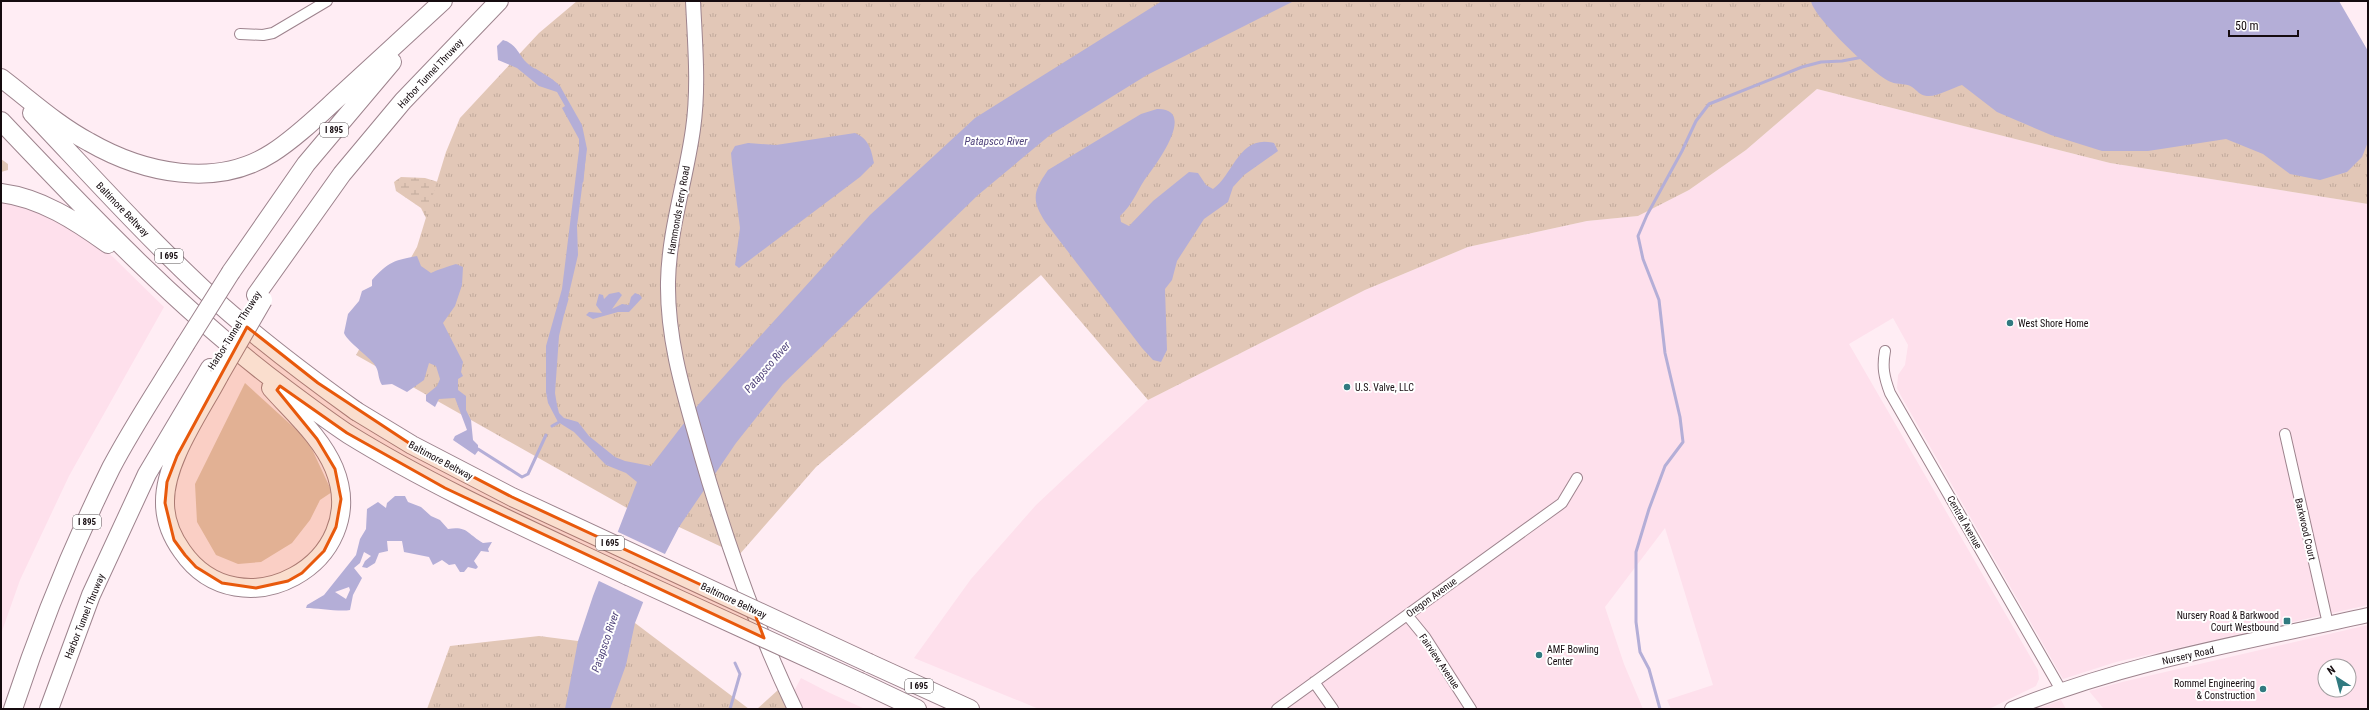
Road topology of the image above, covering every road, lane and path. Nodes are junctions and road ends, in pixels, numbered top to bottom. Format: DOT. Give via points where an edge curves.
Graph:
graph roads {
  1 [pos="327,1"];
  2 [pos="443,1"];
  3 [pos="454,1"];
  4 [pos="499,1"];
  5 [pos="692,1"];
  6 [pos="240,34"];
  7 [pos="1,80"];
  8 [pos="1,121"];
  9 [pos="1,193"];
  10 [pos="150,273"];
  11 [pos="1885,351"];
  12 [pos="242,356"];
  13 [pos="214,372"];
  14 [pos="2285,434"];
  15 [pos="1577,478"];
  16 [pos="1407,615"];
  17 [pos="2368,615"];
  18 [pos="2328,624"];
  19 [pos="1314,682"];
  20 [pos="2061,690"];
  21 [pos="880,692"];
  22 [pos="13,709"];
  23 [pos="49,709"];
  24 [pos="796,709"];
  25 [pos="906,709"];
  26 [pos="917,709"];
  27 [pos="970,709"];
  28 [pos="1277,709"];
  29 [pos="1333,709"];
  30 [pos="1471,709"];
  31 [pos="2012,709"];
  1 -- 6 [label="street" via="273,33"];
  2 -- 7 [label="highway" via="289,141 254,163 216,174 171,172 114,155 68,130"];
  3 -- 22 [label="highway, I 895, bridge" via="404,47 306,164 231,272 185,345 112,467 67,566"];
  4 -- 13 [label="highway, Harbor Tunnel Thruway" via="403,101 342,174 305,226"];
  5 -- 24 [label="street, Hammonds Ferry Road" via="696,69 695,112 672,240 668,281 672,338 682,387 717,509 773,663"];
  7 -- 27 [label="highway, Baltimore Beltway / I 695, bridge" via="203,289 273,349 356,411 412,445 512,497"];
  8 -- 10 [label="highway, I 695"];
  9 -- 10 [label="highway" via="33,201 61,213"];
  10 -- 12 [label="highway, I 695"];
  11 -- 20 [label="street, Central Avenue" via="1882,364 1890,393"];
  12 -- 13 [label="highway" via="317,439 330,459 339,484 340,512 332,538 324,551 302,573 274,586 237,587 208,576 185,555 174,540 168,523 165,504 167,482"];
  12 -- 21 [label="highway, I 695, bridge" via="347,433 445,488 502,517"];
  13 -- 23 [label="highway, Harbor Tunnel Thruway" via="144,481 90,595"];
  14 -- 18 [label="street, Barkwood Court"];
  15 -- 16 [label="street, Oregon Avenue" via="1562,503"];
  16 -- 19 [label="street, Oregon Avenue"];
  16 -- 30 [label="street, Fairview Avenue" via="1425,637"];
  17 -- 18 [label="street, Nursery Road"];
  18 -- 20 [label="street, Nursery Road" via="2156,662"];
  19 -- 28 [label="street, Oregon Avenue"];
  19 -- 29 [label="street"];
  20 -- 31 [label="street, Nursery Road"];
  21 -- 25 [label="highway"];
  21 -- 26 [label="highway, I 695"];
}
